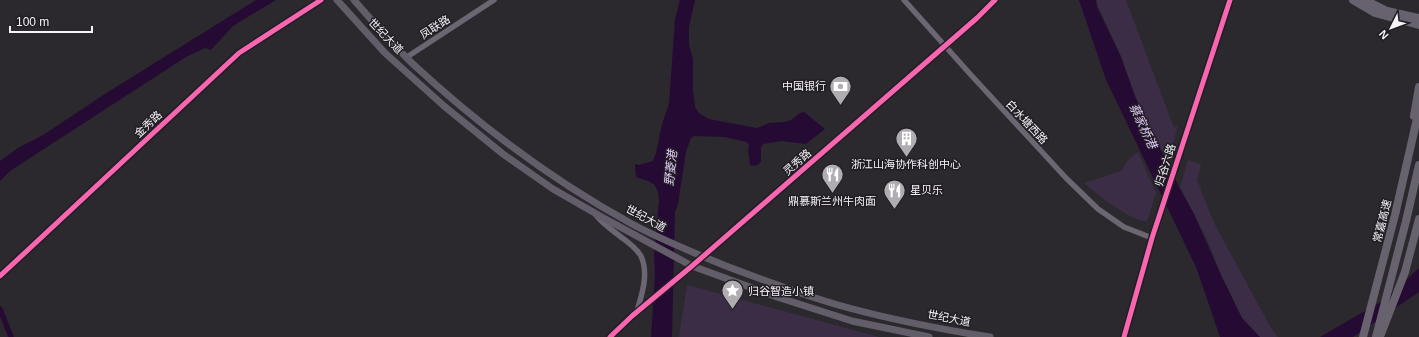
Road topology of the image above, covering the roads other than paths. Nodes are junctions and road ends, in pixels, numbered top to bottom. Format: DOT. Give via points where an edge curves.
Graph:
graph roads {
  1 [pos="321,0"];
  2 [pos="337,0"];
  3 [pos="354,0"];
  4 [pos="494,0"];
  5 [pos="904,0"];
  6 [pos="995,0"];
  7 [pos="1230,0"];
  8 [pos="1353,0"];
  9 [pos="1365,0"];
  10 [pos="1419,18"];
  11 [pos="1419,25"];
  12 [pos="945,46"];
  13 [pos="407,57"];
  14 [pos="1419,87"];
  15 [pos="1419,110"];
  16 [pos="1408,158"];
  17 [pos="1419,165"];
  18 [pos="595,213"];
  19 [pos="1419,219"];
  20 [pos="1152,238"];
  21 [pos="703,256"];
  22 [pos="692,266"];
  23 [pos="1,275"];
  24 [pos="637,312"];
  25 [pos="905,335"];
  26 [pos="915,336"];
  27 [pos="610,337"];
  28 [pos="929,337"];
  29 [pos="990,337"];
  30 [pos="1124,337"];
  31 [pos="1363,337"];
  32 [pos="1376,337"];
  33 [pos="1380,337"];
  1 -- 23 [label="street, 金秀路" via="239,53"];
  2 -- 18 [label="main road, 世纪大道" via="385,53 444,106 503,154 553,189"];
  3 -- 13 [label="main road, 世纪大道"];
  4 -- 13 [label="street, 凤联路"];
  5 -- 12 [label="street, 白水塘西路"];
  6 -- 12 [label="street, 灵秀路"];
  7 -- 20 [label="street, 归谷六路"];
  8 -- 11 [label="highway" via="1375,13"];
  9 -- 10 [label="highway" via="1387,11"];
  12 -- 20 [label="street, 白水塘西路" via="1066,178 1098,209 1124,227"];
  12 -- 21 [label="street, 灵秀路"];
  13 -- 21 [label="main road, 世纪大道" via="517,152 575,190 648,232"];
  14 -- 16 [label="highway"];
  15 -- 16 [label="highway, 常嘉高速"];
  16 -- 31 [label="highway, 常嘉高速"];
  17 -- 32 [label="highway, 常嘉高速"];
  18 -- 22 [label="main road, 世纪大道"];
  18 -- 24 [label="street" via="602,223 641,256 645,271 644,289"];
  19 -- 33 [label="highway" via="1404,272"];
  20 -- 30 [label="street, 归谷六路"];
  21 -- 22 [label="street, 灵秀路"];
  21 -- 29 [label="main road, 世纪大道" via="761,280 840,305"];
  22 -- 24 [label="street, 灵秀路"];
  22 -- 25 [label="main road, 世纪大道" via="777,297"];
  24 -- 27 [label="street, 灵秀路"];
  25 -- 26 [label="main road, 世纪大道"];
  26 -- 28 [label="main road, 世纪大道"];
}
